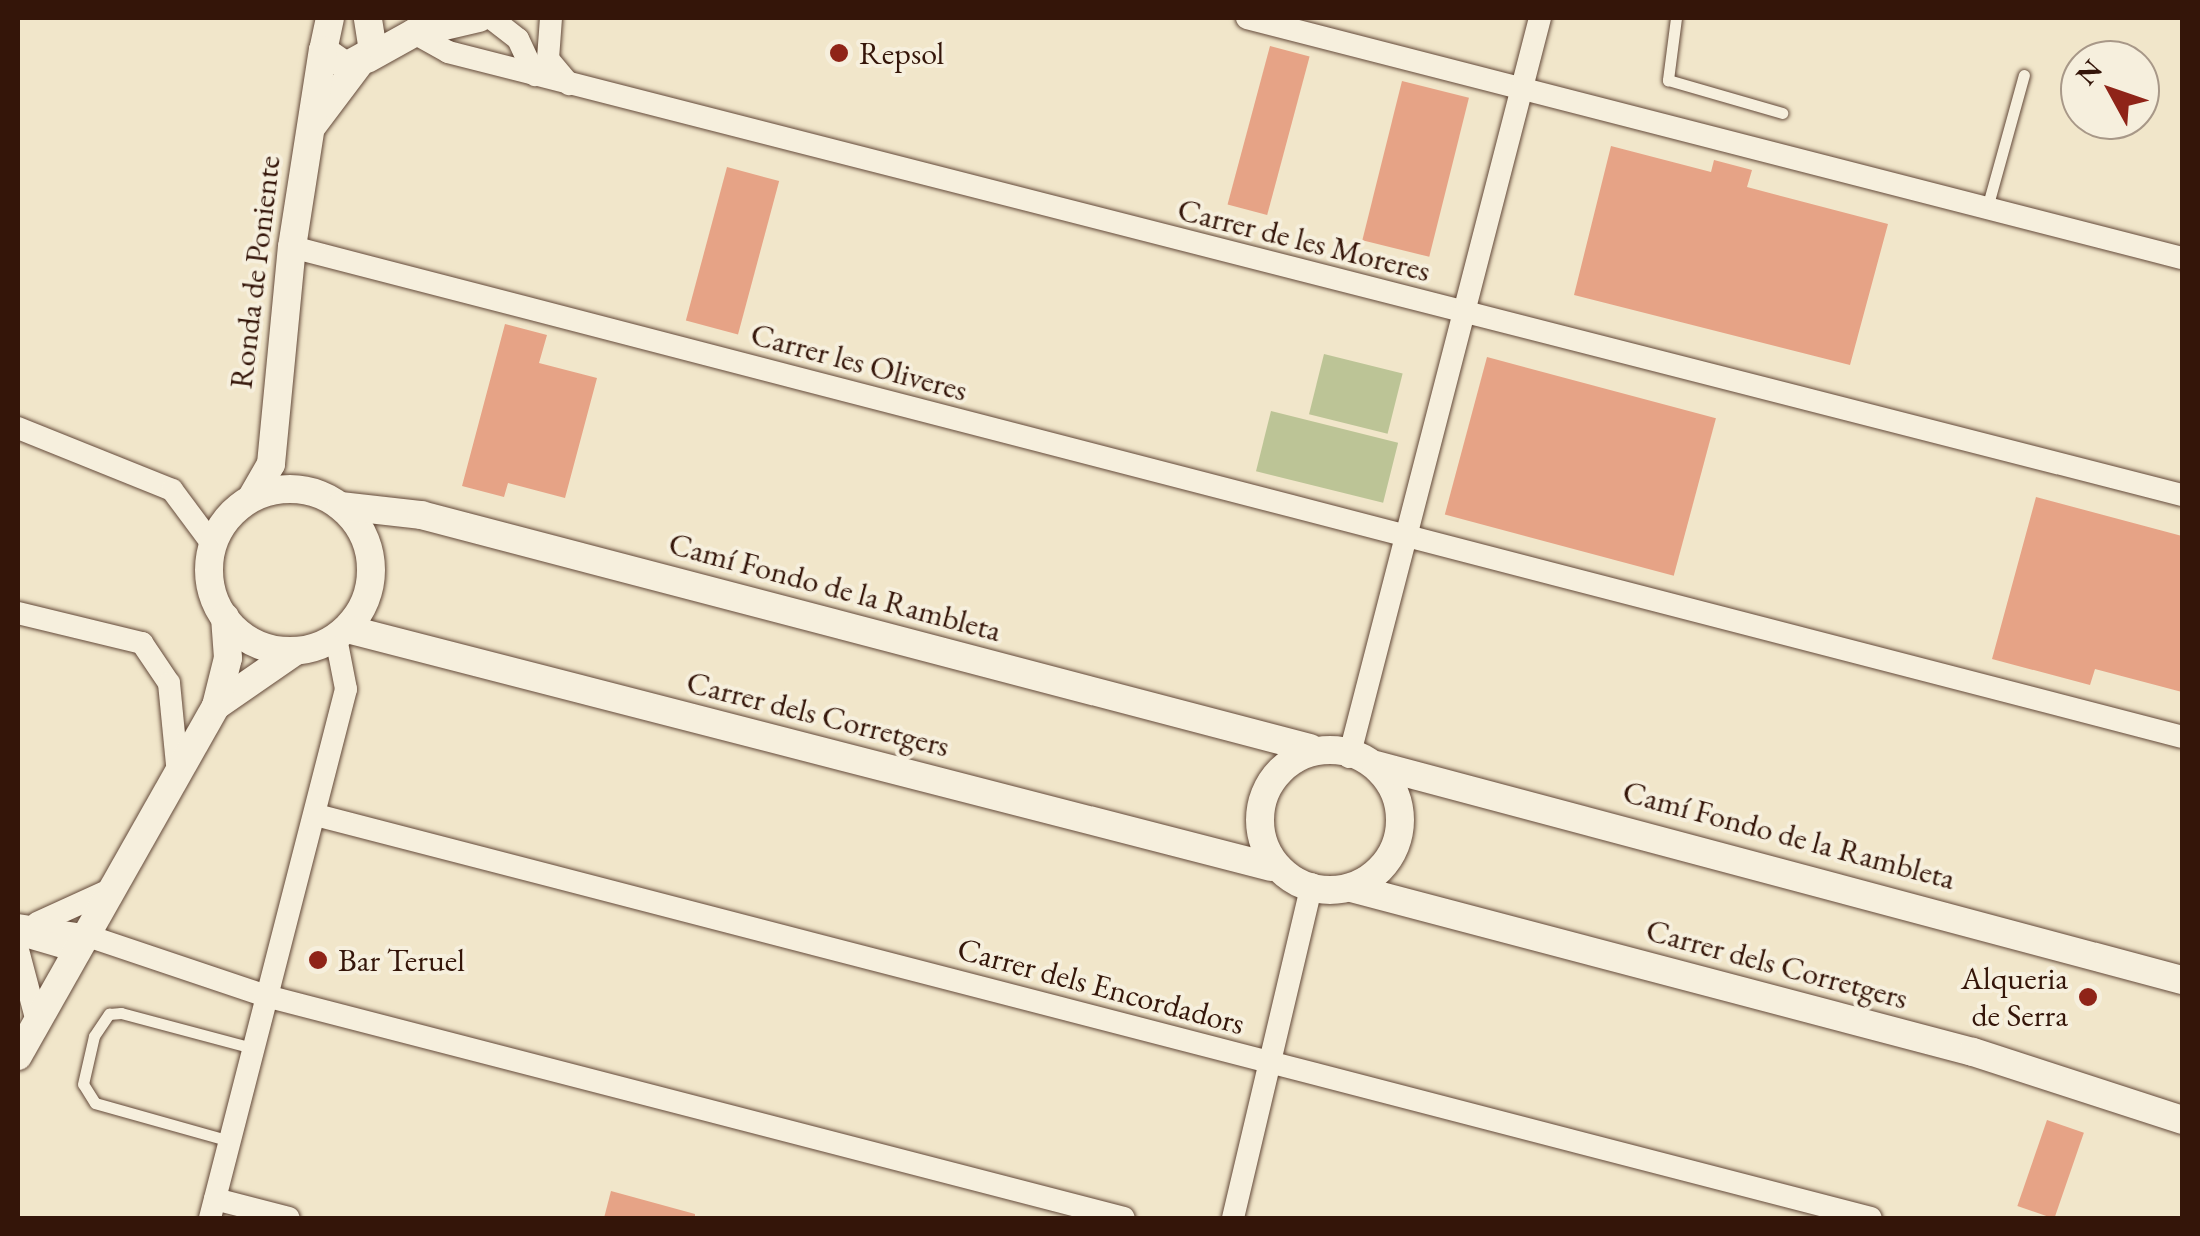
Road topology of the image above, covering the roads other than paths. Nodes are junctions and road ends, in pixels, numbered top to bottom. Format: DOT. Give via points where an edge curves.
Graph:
graph roads {
  1 [pos="479,18"];
  2 [pos="492,18"];
  3 [pos="551,18"];
  4 [pos="1247,18"];
  5 [pos="1540,18"];
  6 [pos="1676,18"];
  7 [pos="370,21"];
  8 [pos="326,27"];
  9 [pos="414,33"];
  10 [pos="363,61"];
  11 [pos="534,75"];
  12 [pos="2024,75"];
  13 [pos="569,84"];
  14 [pos="1521,90"];
  15 [pos="1782,113"];
  16 [pos="309,130"];
  17 [pos="1988,208"];
  18 [pos="292,246"];
  19 [pos="2182,258"];
  20 [pos="1464,314"];
  21 [pos="271,423"];
  22 [pos="18,428"];
  23 [pos="316,492"];
  24 [pos="2182,495"];
  25 [pos="252,498"];
  26 [pos="340,506"];
  27 [pos="1409,540"];
  28 [pos="213,545"];
  29 [pos="18,613"];
  30 [pos="225,617"];
  31 [pos="342,634"];
  32 [pos="294,652"];
  33 [pos="216,706"];
  34 [pos="2182,737"];
  35 [pos="1310,748"];
  36 [pos="1349,757"];
  37 [pos="1376,765"];
  38 [pos="178,774"];
  39 [pos="316,814"];
  40 [pos="1272,866"];
  41 [pos="1312,884"];
  42 [pos="114,888"];
  43 [pos="1351,888"];
  44 [pos="24,928"];
  45 [pos="83,944"];
  46 [pos="18,950"];
  47 [pos="2182,980"];
  48 [pos="266,996"];
  49 [pos="38,1022"];
  50 [pos="253,1048"];
  51 [pos="18,1056"];
  52 [pos="1273,1064"];
  53 [pos="2182,1120"];
  54 [pos="230,1141"];
  55 [pos="213,1209"];
  56 [pos="289,1218"];
  57 [pos="1124,1218"];
  58 [pos="1233,1218"];
  59 [pos="1871,1218"];
  1 -- 9 [label="street"];
  2 -- 11 [label="street" via="518,39"];
  3 -- 13 [label="street" via="548,58"];
  4 -- 14 [label="street"];
  5 -- 14 [label="street"];
  6 -- 15 [label="lane" via="1668,80"];
  7 -- 9 [label="street"];
  7 -- 10 [label="street" via="376,42"];
  8 -- 10 [label="street" via="337,63"];
  8 -- 16 [label="street, Ronda de Poniente"];
  9 -- 10 [label="street"];
  9 -- 11 [label="street, Carrer de les Moreres" via="448,52"];
  10 -- 16 [label="street, Ronda de Poniente"];
  11 -- 13 [label="street, Carrer de les Moreres"];
  12 -- 17 [label="lane"];
  13 -- 20 [label="street, Carrer de les Moreres"];
  14 -- 17 [label="street"];
  14 -- 20 [label="street"];
  16 -- 18 [label="street, Ronda de Poniente"];
  17 -- 19 [label="street"];
  18 -- 21 [label="street, Ronda de Poniente"];
  18 -- 27 [label="street, Carrer les Oliveres"];
  20 -- 24 [label="street, Carrer de les Moreres"];
  20 -- 27 [label="street"];
  21 -- 23 [label="street, Ronda de Poniente"];
  21 -- 25 [label="street, Ronda de Poniente" via="271,464"];
  22 -- 28 [label="street" via="172,490"];
  23 -- 25 [label="street" via="287,488"];
  23 -- 26 [label="street"];
  25 -- 28 [label="street" via="230,515"];
  26 -- 31 [label="street" via="364,534 372,562 364,606"];
  26 -- 35 [label="street, Camí Fondo de la Rambleta" via="422,515"];
  27 -- 34 [label="street, Carrer les Oliveres"];
  27 -- 36 [label="street"];
  28 -- 30 [label="street" via="208,577"];
  29 -- 38 [label="street" via="142,643 169,683"];
  30 -- 32 [label="street" via="240,636"];
  30 -- 33 [label="street" via="228,658"];
  31 -- 32 [label="street"];
  31 -- 39 [label="street" via="346,689"];
  31 -- 40 [label="street, Carrer dels Corretgers"];
  32 -- 33 [label="street"];
  33 -- 38 [label="street"];
  35 -- 36 [label="street"];
  35 -- 40 [label="street" via="1278,772 1262,800 1258,827"];
  36 -- 37 [label="street"];
  37 -- 43 [label="street" via="1404,814 1401,840 1390,862"];
  37 -- 47 [label="street, Camí Fondo de la Rambleta"];
  38 -- 42 [label="street"];
  39 -- 48 [label="street"];
  39 -- 52 [label="street, Carrer dels Encordadors"];
  40 -- 41 [label="street"];
  41 -- 43 [label="street"];
  41 -- 52 [label="street"];
  42 -- 44 [label="street"];
  42 -- 45 [label="street"];
  43 -- 53 [label="street, Carrer dels Corretgers" via="1973,1052"];
  44 -- 45 [label="street"];
  45 -- 48 [label="street"];
  45 -- 49 [label="street"];
  46 -- 49 [label="street"];
  48 -- 50 [label="street"];
  48 -- 57 [label="street"];
  49 -- 51 [label="street"];
  50 -- 54 [label="street"];
  50 -- 54 [label="lane" via="109,1014 94,1036 82,1084 95,1103"];
  52 -- 58 [label="street"];
  52 -- 59 [label="street, Carrer dels Encordadors"];
  54 -- 55 [label="street"];
  55 -- 56 [label="street"];
}
